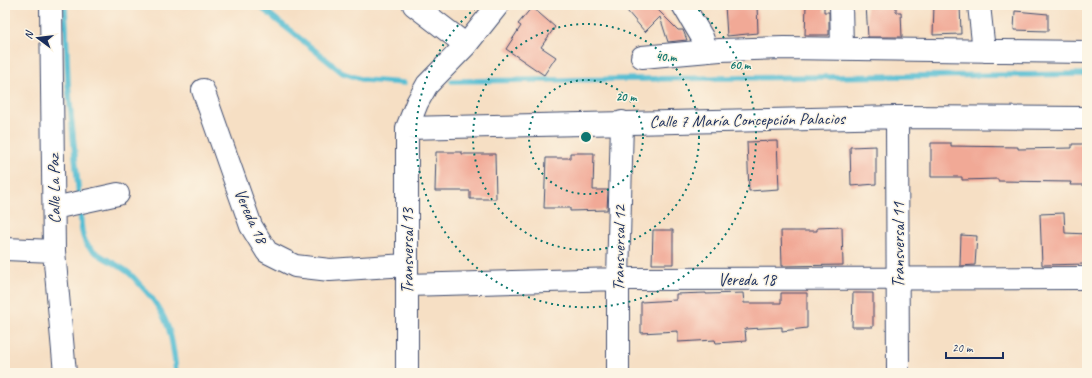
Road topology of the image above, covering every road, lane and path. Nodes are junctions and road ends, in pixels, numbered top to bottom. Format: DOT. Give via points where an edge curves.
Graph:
graph roads {
  1 [pos="51,5"];
  2 [pos="414,5"];
  3 [pos="498,5"];
  4 [pos="683,5"];
  5 [pos="841,5"];
  6 [pos="979,5"];
  7 [pos="466,45"];
  8 [pos="842,48"];
  9 [pos="707,51"];
  10 [pos="984,51"];
  11 [pos="1087,52"];
  12 [pos="642,57"];
  13 [pos="203,90"];
  14 [pos="897,117"];
  15 [pos="1087,118"];
  16 [pos="622,122"];
  17 [pos="408,128"];
  18 [pos="118,194"];
  19 [pos="63,206"];
  20 [pos="5,249"];
  21 [pos="54,251"];
  22 [pos="407,275"];
  23 [pos="1087,278"];
  24 [pos="618,279"];
  25 [pos="898,279"];
  26 [pos="65,373"];
  27 [pos="407,373"];
  28 [pos="618,373"];
  29 [pos="898,373"];
  1 -- 19 [label="street, Calle La Paz"];
  2 -- 7 [label="street"];
  3 -- 7 [label="street, Transversal 13"];
  4 -- 9 [label="street" via="702,37"];
  5 -- 8 [label="street"];
  6 -- 10 [label="street"];
  7 -- 17 [label="street, Transversal 13" via="427,85"];
  8 -- 9 [label="street"];
  8 -- 10 [label="street"];
  9 -- 12 [label="street"];
  10 -- 11 [label="street"];
  13 -- 22 [label="street, Vereda 18" via="251,226 267,252 295,266"];
  14 -- 15 [label="street, Calle 7 María Concepción Palacios"];
  14 -- 16 [label="street, Calle 7 María Concepción Palacios"];
  14 -- 25 [label="street, Transversal 11"];
  16 -- 17 [label="street, Calle 7 María Concepción Palacios"];
  16 -- 24 [label="street, Transversal 12"];
  17 -- 22 [label="street, Transversal 13"];
  18 -- 19 [label="street"];
  19 -- 21 [label="street, Calle La Paz"];
  20 -- 21 [label="street"];
  21 -- 26 [label="street, Calle La Paz"];
  22 -- 24 [label="street, Vereda 18"];
  22 -- 27 [label="street, Transversal 13"];
  23 -- 25 [label="street, Vereda 18"];
  24 -- 25 [label="street, Vereda 18"];
  24 -- 28 [label="street, Transversal 12"];
  25 -- 29 [label="street, Transversal 11"];
}
